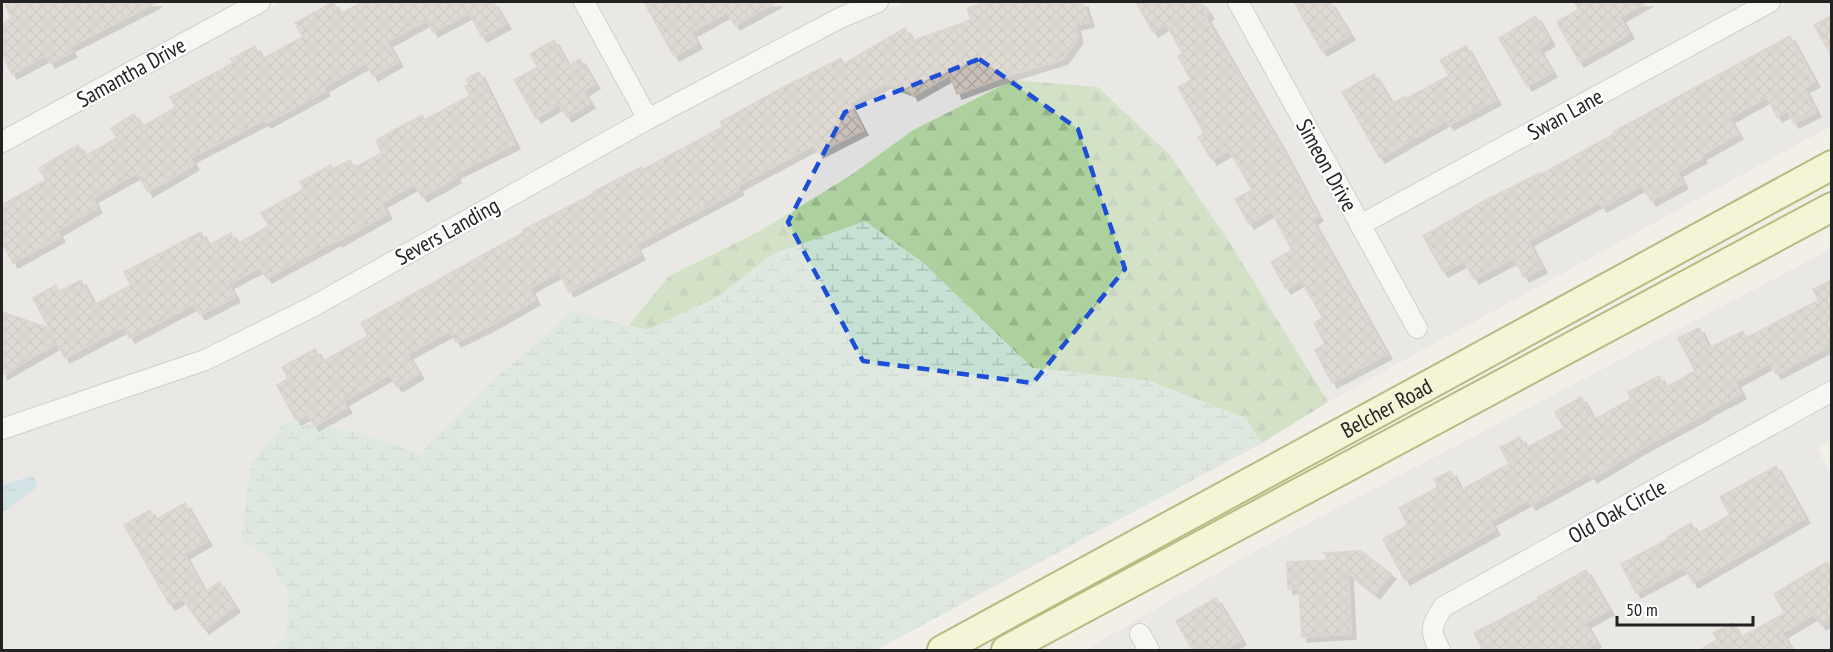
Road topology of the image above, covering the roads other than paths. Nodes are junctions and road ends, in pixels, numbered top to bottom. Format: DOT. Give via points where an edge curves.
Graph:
graph roads {
  1 [pos="260,2"];
  2 [pos="584,2"];
  3 [pos="878,2"];
  4 [pos="1238,2"];
  5 [pos="1770,2"];
  6 [pos="648,119"];
  7 [pos="2,142"];
  8 [pos="1832,165"];
  9 [pos="1832,207"];
  10 [pos="1360,225"];
  11 [pos="1417,328"];
  12 [pos="1832,391"];
  13 [pos="2,429"];
  14 [pos="942,651"];
  15 [pos="1006,651"];
  16 [pos="1440,651"];
  1 -- 7 [label="street, Samantha Drive"];
  2 -- 6 [label="street"];
  3 -- 6 [label="street, Severs Landing" via="842,16"];
  4 -- 10 [label="street, Simeon Drive"];
  5 -- 10 [label="street, Swan Lane"];
  6 -- 13 [label="street, Severs Landing" via="312,306 205,360"];
  8 -- 14 [label="main road, Belcher Road"];
  9 -- 15 [label="main road, Belcher Road"];
  10 -- 11 [label="street, Simeon Drive"];
  12 -- 16 [label="street, Old Oak Circle" via="1443,607 1432,636"];
}
